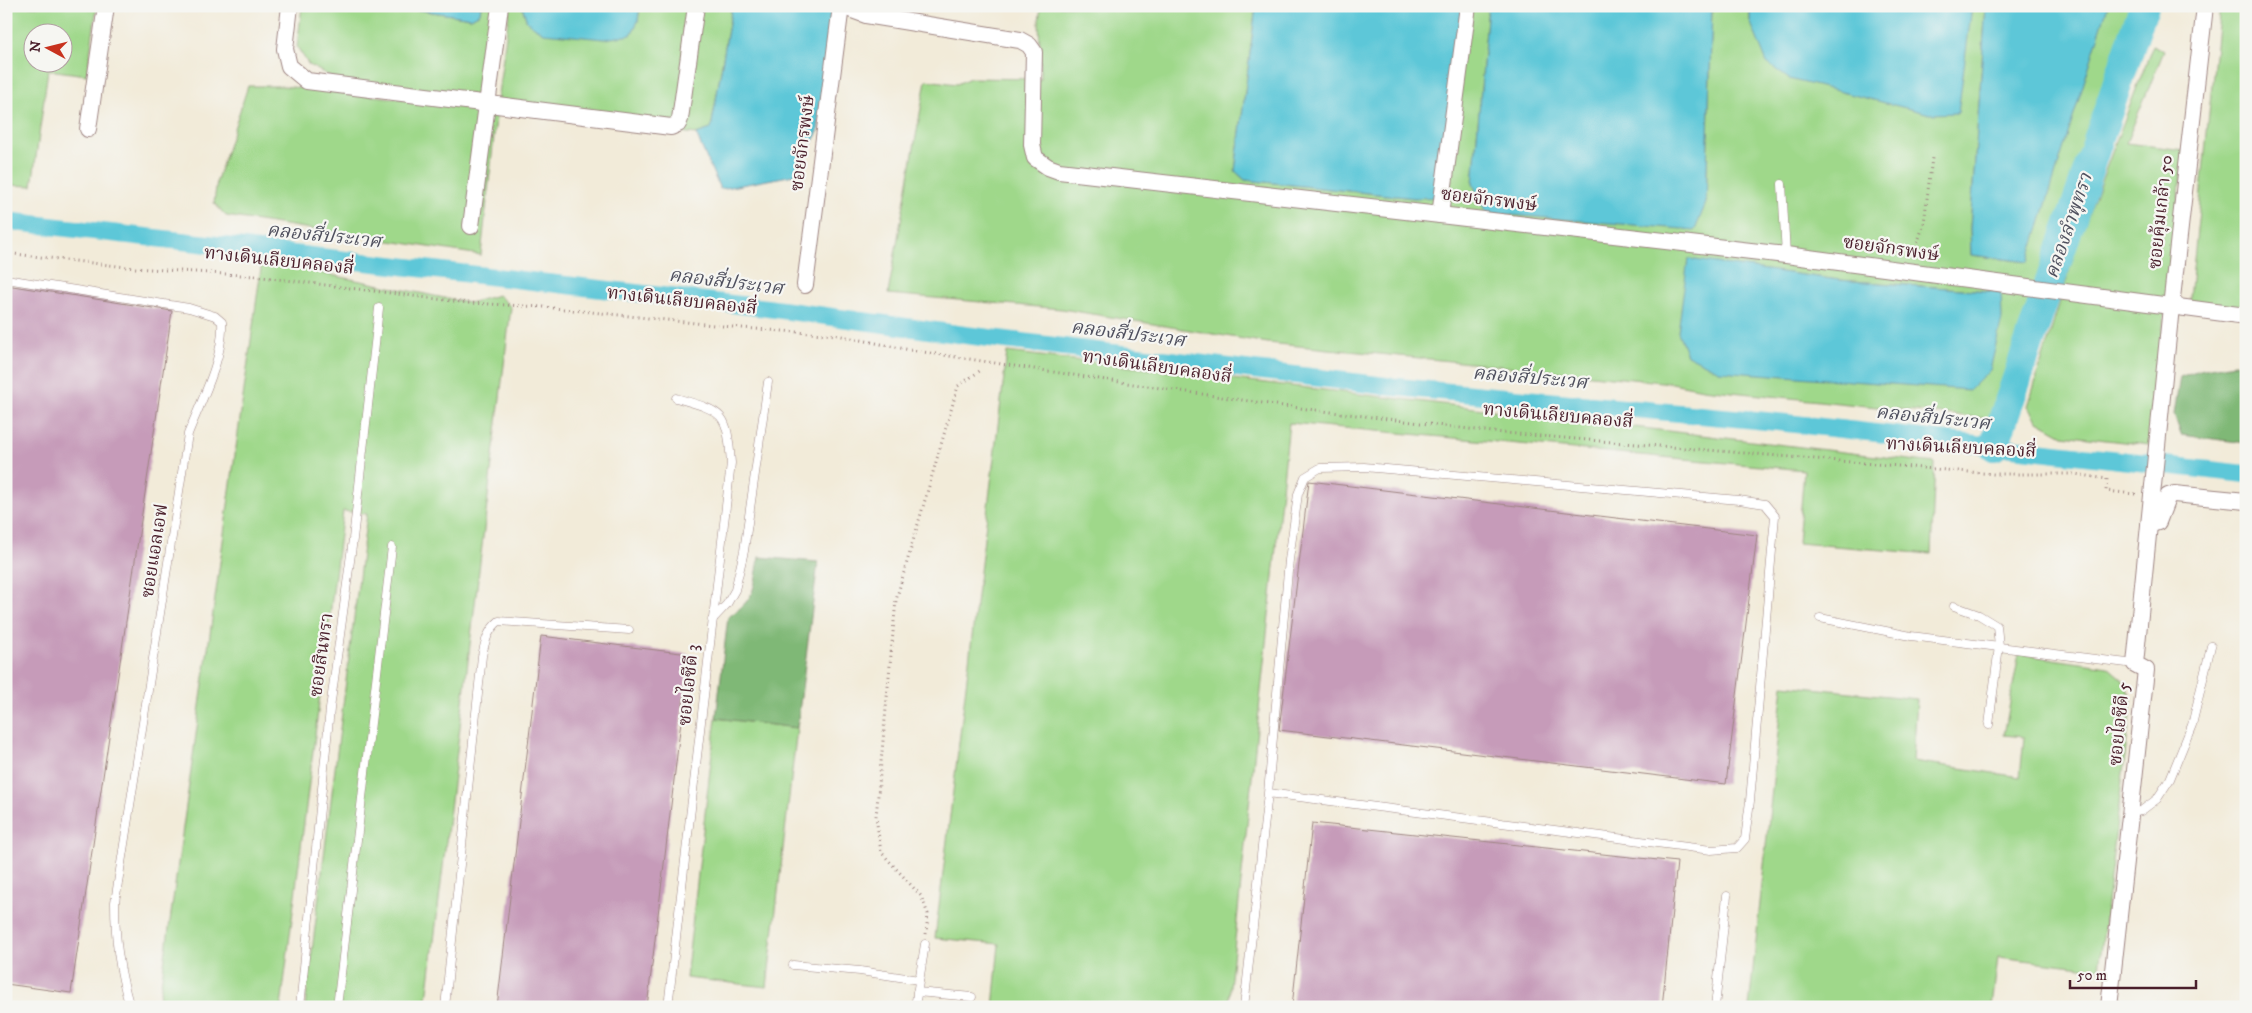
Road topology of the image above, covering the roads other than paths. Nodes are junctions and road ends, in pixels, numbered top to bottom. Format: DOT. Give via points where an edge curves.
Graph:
graph roads {
  1 [pos="106,6"];
  2 [pos="290,6"];
  3 [pos="500,6"];
  4 [pos="696,6"];
  5 [pos="841,6"];
  6 [pos="1468,6"];
  7 [pos="2205,6"];
  8 [pos="487,104"];
  9 [pos="88,129"];
  10 [pos="1782,184"];
  11 [pos="1440,215"];
  12 [pos="471,226"];
  13 [pos="1786,255"];
  14 [pos="6,279"];
  15 [pos="805,285"];
  16 [pos="2170,307"];
  17 [pos="379,308"];
  18 [pos="2246,316"];
  19 [pos="768,382"];
  20 [pos="676,398"];
  21 [pos="2159,422"];
  22 [pos="2246,501"];
  23 [pos="2150,521"];
  24 [pos="392,546"];
  25 [pos="1954,606"];
  26 [pos="1820,618"];
  27 [pos="712,620"];
  28 [pos="629,630"];
  29 [pos="1999,646"];
  30 [pos="2211,646"];
  31 [pos="2135,664"];
  32 [pos="1989,725"];
  33 [pos="1268,793"];
  34 [pos="2130,813"];
  35 [pos="1727,896"];
  36 [pos="925,944"];
  37 [pos="793,965"];
  38 [pos="919,980"];
  39 [pos="917,992"];
  40 [pos="972,997"];
  41 [pos="130,1007"];
  42 [pos="300,1007"];
  43 [pos="338,1007"];
  44 [pos="445,1007"];
  45 [pos="668,1007"];
  46 [pos="915,1007"];
  47 [pos="1244,1007"];
  48 [pos="1715,1007"];
  49 [pos="2109,1007"];
  1 -- 9 [label="street"];
  2 -- 8 [label="street" via="285,49 288,66 307,82"];
  3 -- 8 [label="street"];
  4 -- 8 [label="street" via="678,124 671,127"];
  5 -- 11 [label="street, ซอยจักรพงษ์" via="866,15 1020,40 1029,45 1034,52 1032,145 1035,158 1059,171"];
  5 -- 15 [label="street, ซอยจักรพงษ์"];
  6 -- 11 [label="street"];
  7 -- 16 [label="street, ซอยคุ้มเกล้า 50"];
  8 -- 12 [label="street"];
  10 -- 13 [label="lane"];
  11 -- 13 [label="street, ซอยจักรพงษ์"];
  13 -- 16 [label="street, ซอยจักรพงษ์"];
  14 -- 41 [label="lane, ซอยแอลเอฟ" via="188,308 215,316 222,322 215,366 188,434 115,902 118,963"];
  16 -- 18 [label="street, ซอยจักรพงษ์"];
  16 -- 21 [label="street, ซอยคุ้มเกล้า 50"];
  17 -- 42 [label="lane, ซอยสินทรา" via="330,709"];
  19 -- 27 [label="lane" via="744,551 735,590"];
  20 -- 27 [label="lane, ซอยไอซีดี 3" via="712,409 728,429 731,463"];
  21 -- 23 [label="street, ซอยไอซีดี 5"];
  22 -- 23 [label="street" via="2174,494 2168,496 2158,522"];
  23 -- 31 [label="street, ซอยไอซีดี 5"];
  24 -- 43 [label="lane"];
  25 -- 29 [label="lane" via="1997,626"];
  26 -- 29 [label="lane" via="1911,636"];
  27 -- 45 [label="lane, ซอยไอซีดี 3"];
  28 -- 44 [label="lane" via="499,621 491,627 482,656"];
  29 -- 31 [label="lane"];
  29 -- 32 [label="lane"];
  30 -- 34 [label="lane" via="2192,726 2170,779 2157,799 2141,811"];
  31 -- 34 [label="street, ซอยไอซีดี 5" via="2146,670"];
  33 -- 33 [label="lane" via="1298,494 1305,477 1320,468 1364,467 1739,500 1765,504 1776,516 1750,801 1745,839 1737,848 1711,850"];
  33 -- 47 [label="lane"];
  34 -- 49 [label="street, ซอยไอซีดี 5"];
  35 -- 48 [label="lane"];
  36 -- 38 [label="lane"];
  37 -- 38 [label="lane"];
  38 -- 39 [label="lane"];
  39 -- 40 [label="lane"];
  39 -- 46 [label="lane"];
}
